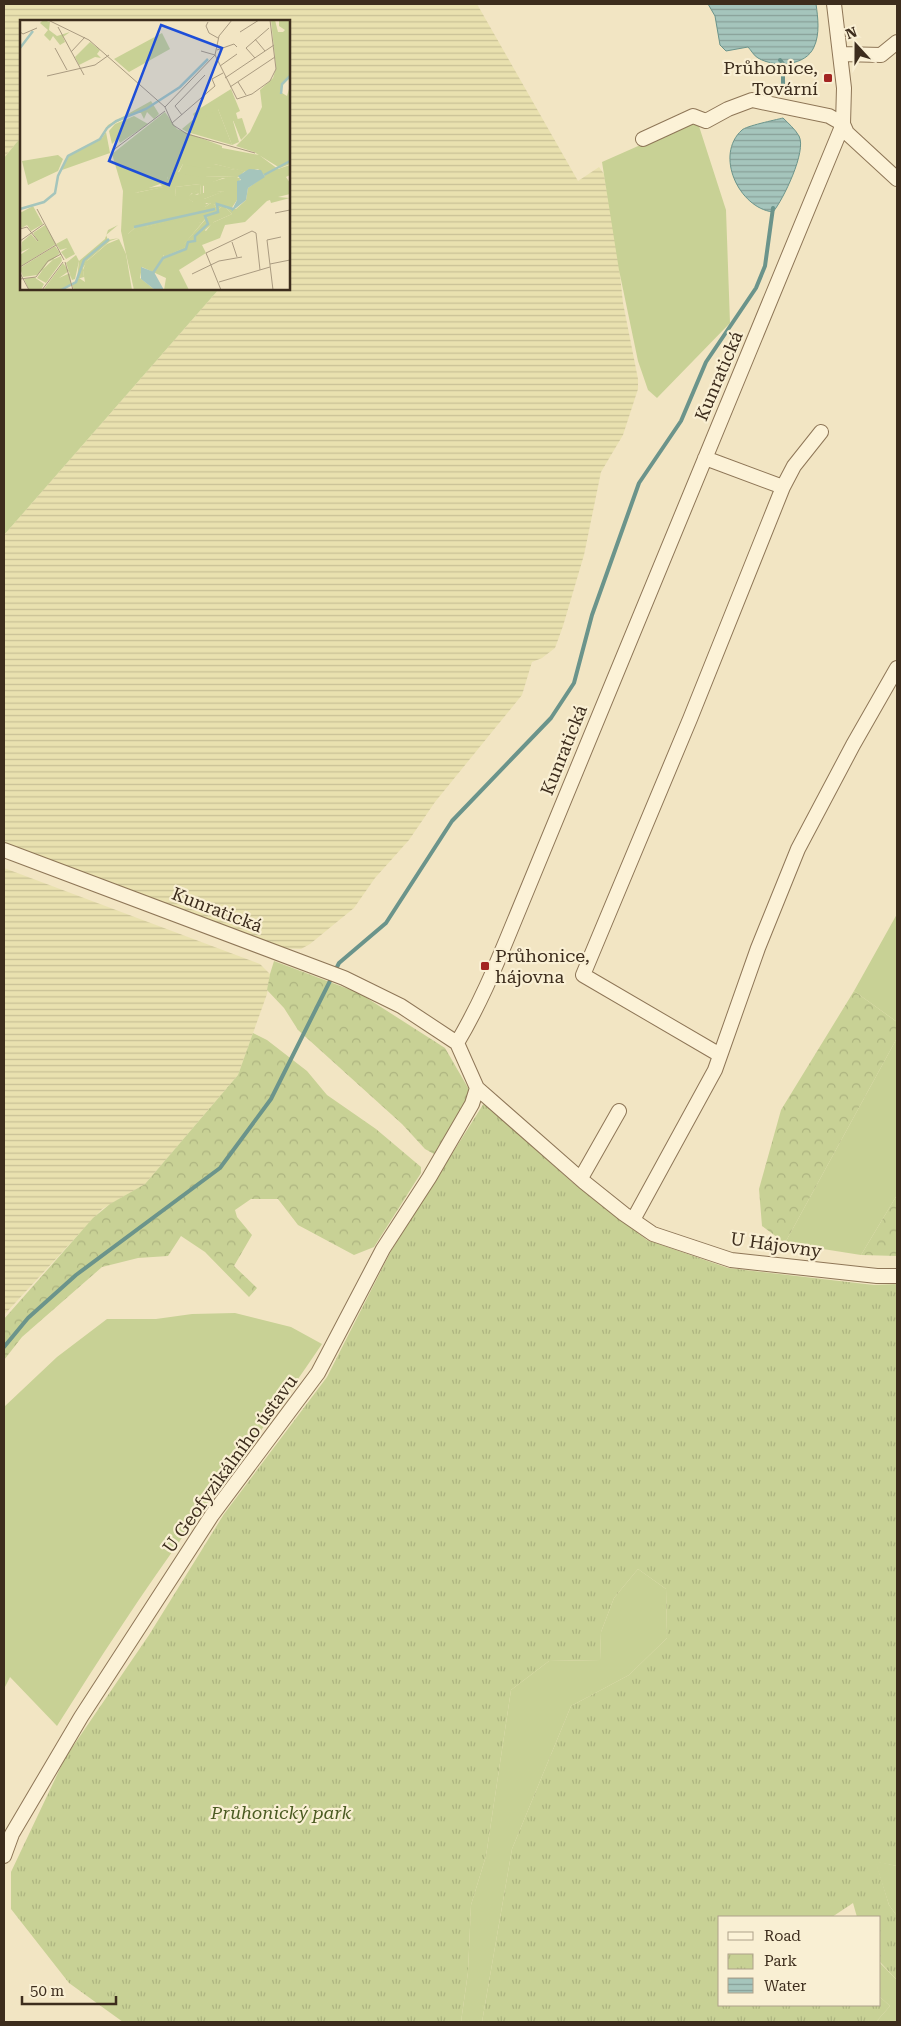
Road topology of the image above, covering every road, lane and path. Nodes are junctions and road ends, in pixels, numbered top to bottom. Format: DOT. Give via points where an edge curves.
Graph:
graph roads {
  1 [pos="834,4"];
  2 [pos="897,42"];
  3 [pos="841,54"];
  4 [pos="843,124"];
  5 [pos="643,139"];
  6 [pos="897,179"];
  7 [pos="821,432"];
  8 [pos="705,458"];
  9 [pos="783,487"];
  10 [pos="897,668"];
  11 [pos="4,850"];
  12 [pos="457,1043"];
  13 [pos="720,1055"];
  14 [pos="477,1088"];
  15 [pos="619,1111"];
  16 [pos="581,1178"];
  17 [pos="633,1220"];
  18 [pos="897,1276"];
  19 [pos="4,1856"];
  1 -- 3 [label="street, Kunratická"];
  2 -- 3 [label="street" via="881,55"];
  3 -- 4 [label="street, Kunratická"];
  4 -- 5 [label="street" via="829,116 752,100 706,121 693,116"];
  4 -- 6 [label="street" via="847,132"];
  4 -- 8 [label="street, Kunratická"];
  7 -- 9 [label="street" via="794,466"];
  8 -- 9 [label="street"];
  8 -- 12 [label="street, Kunratická" via="491,977"];
  9 -- 13 [label="street" via="583,975"];
  10 -- 13 [label="street" via="798,849"];
  11 -- 12 [label="street, Kunratická" via="344,978 401,1006"];
  12 -- 14 [label="street, U Hájovny"];
  13 -- 17 [label="street" via="715,1070"];
  14 -- 16 [label="street, U Hájovny"];
  14 -- 19 [label="street, U Geofyzikálního ústavu" via="472,1104 429,1178 383,1249 318,1374 212,1515 96,1693 12,1834"];
  15 -- 16 [label="street"];
  16 -- 17 [label="street, U Hájovny"];
  17 -- 18 [label="street, U Hájovny" via="653,1234 731,1260"];
}
